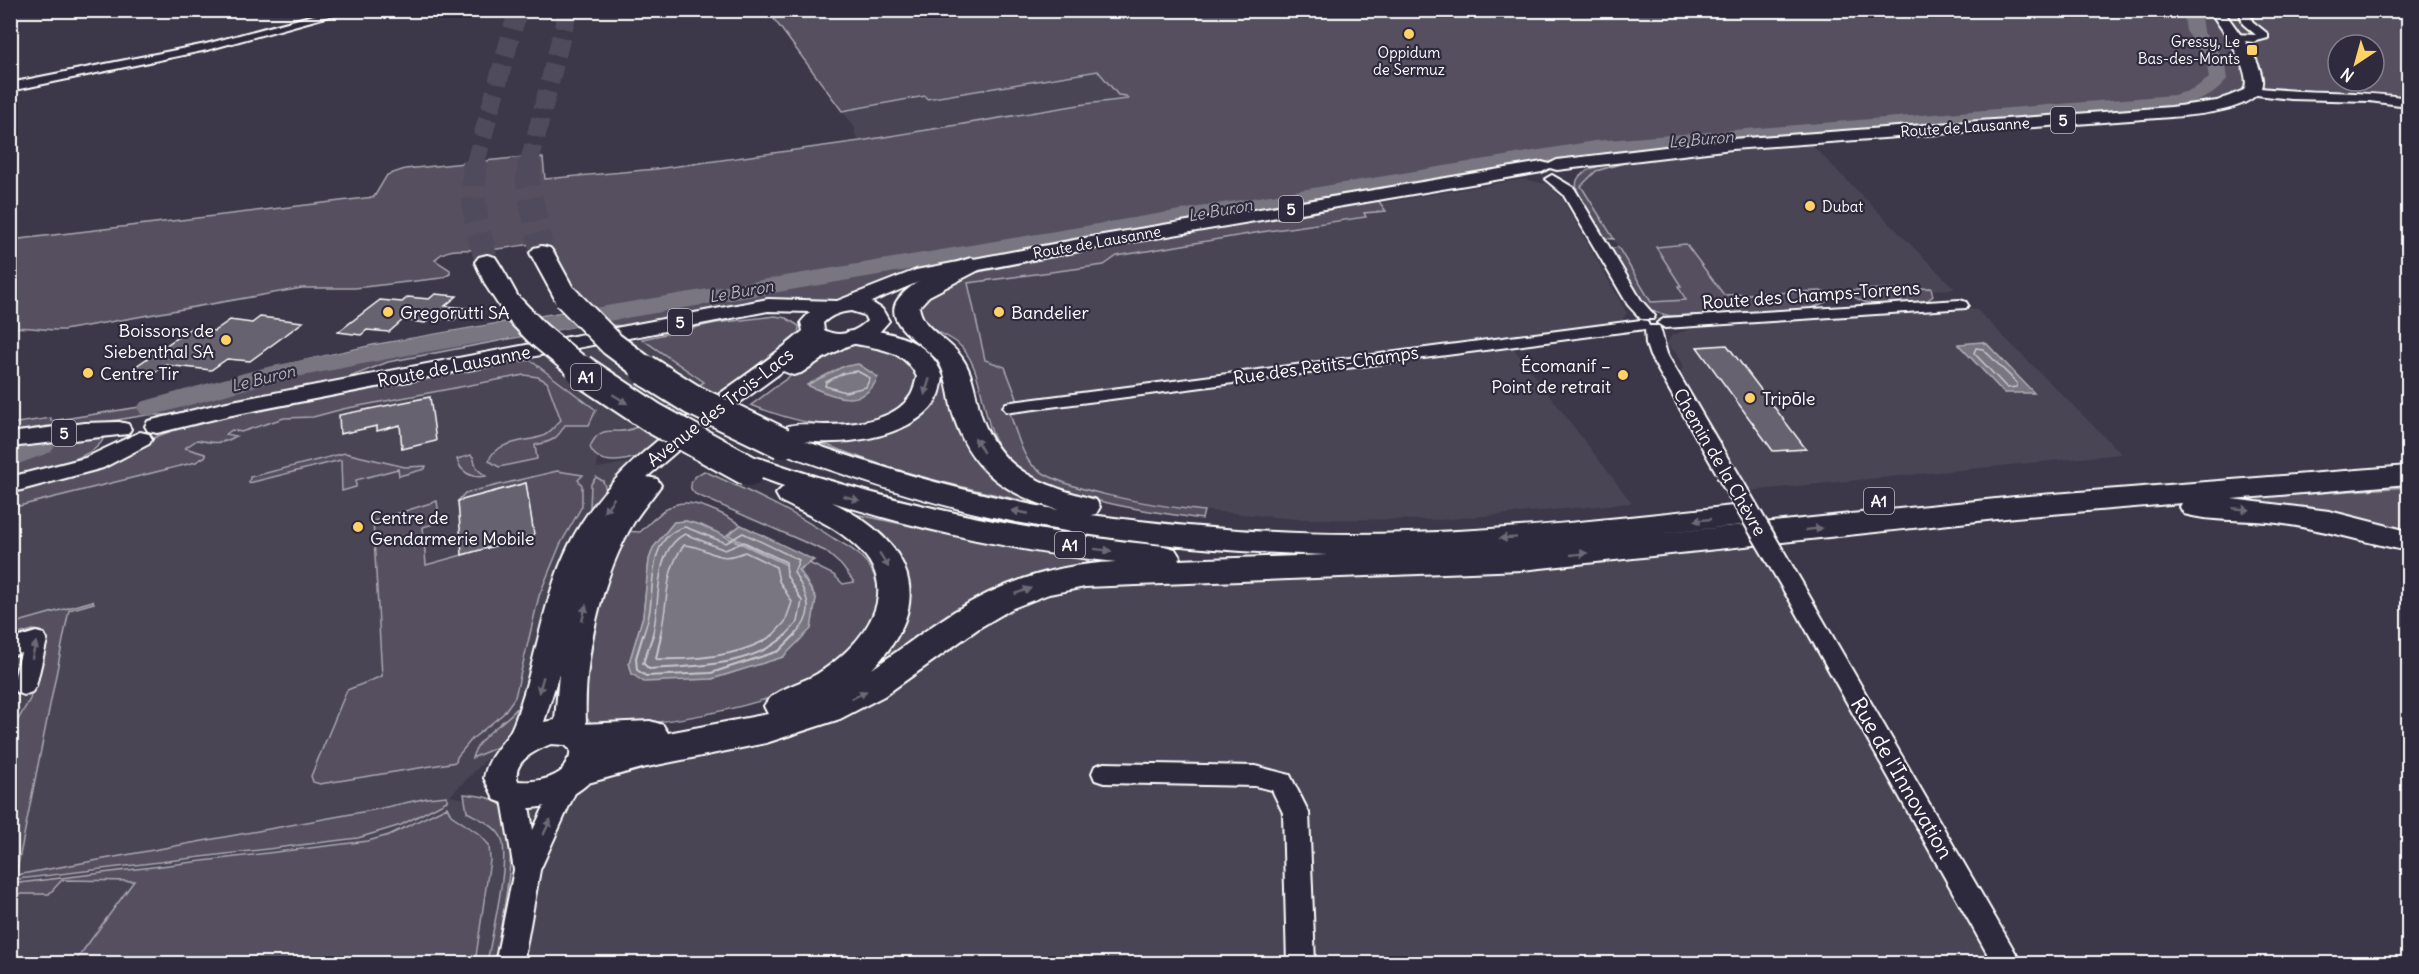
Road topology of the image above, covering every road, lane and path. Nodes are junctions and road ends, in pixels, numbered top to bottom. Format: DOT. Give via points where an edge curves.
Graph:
graph roads {
  1 [pos="346,10"];
  2 [pos="2216,10"];
  3 [pos="2244,10"];
  4 [pos="2233,37"];
  5 [pos="10,87"];
  6 [pos="2252,91"];
  7 [pos="2409,102"];
  8 [pos="1621,157"];
  9 [pos="1549,172"];
  10 [pos="1572,181"];
  11 [pos="542,254"];
  12 [pos="487,262"];
  13 [pos="971,265"];
  14 [pos="946,270"];
  15 [pos="1960,305"];
  16 [pos="841,306"];
  17 [pos="751,309"];
  18 [pos="876,317"];
  19 [pos="1652,324"];
  20 [pos="812,329"];
  21 [pos="850,339"];
  22 [pos="946,354"];
  23 [pos="1012,408"];
  24 [pos="132,434"];
  25 [pos="790,438"];
  26 [pos="10,440"];
  27 [pos="2409,456"];
  28 [pos="752,468"];
  29 [pos="2409,475"];
  30 [pos="10,485"];
  31 [pos="2015,507"];
  32 [pos="2409,541"];
  33 [pos="1349,544"];
  34 [pos="1395,565"];
  35 [pos="1796,592"];
  36 [pos="10,648"];
  37 [pos="24,686"];
  38 [pos="519,746"];
  39 [pos="575,756"];
  40 [pos="1104,773"];
  41 [pos="514,794"];
  42 [pos="527,870"];
  43 [pos="509,963"];
  44 [pos="1301,963"];
  45 [pos="2008,963"];
  1 -- 5 [label="street" via="207,47"];
  2 -- 4 [label="main road"];
  3 -- 4 [label="street" via="2247,22 2264,36"];
  4 -- 6 [label="main road" via="2252,73"];
  6 -- 7 [label="street"];
  6 -- 8 [label="main road, Route de Lausanne / 5" via="2233,102 2190,110 1753,142"];
  8 -- 9 [label="main road, Route de Lausanne / 5"];
  8 -- 10 [label="main road, Route de Lausanne / 5" via="1586,167"];
  9 -- 10 [label="main road" via="1570,168"];
  9 -- 13 [label="main road, Route de Lausanne / 5" via="1497,175"];
  10 -- 19 [label="street, Chemin de la Chèvre" via="1634,302"];
  11 -- 25 [label="highway, A1, bridge" via="566,297 608,342 659,380 718,413"];
  12 -- 28 [label="highway, A1, one-way, bridge" via="512,307 574,367 626,403"];
  13 -- 14 [label="main road, Route de Lausanne / 5"];
  13 -- 22 [label="highway" via="920,291 907,307 912,322"];
  14 -- 16 [label="main road, Route de Lausanne / 5" via="903,280"];
  14 -- 18 [label="main road, Route de Lausanne / 5" via="900,291"];
  15 -- 19 [label="street, Route des Champs-Torrens"];
  16 -- 17 [label="main road, Route de Lausanne / 5" via="782,303"];
  16 -- 18 [label="main road" via="863,307"];
  16 -- 20 [label="main road, Avenue des Trois-Lacs" via="821,313 814,319"];
  17 -- 20 [label="main road, Route de Lausanne / 5" via="792,314"];
  17 -- 24 [label="main road, Route de Lausanne / 5" via="227,409"];
  18 -- 21 [label="main road, Avenue des Trois-Lacs" via="872,329"];
  18 -- 22 [label="highway"];
  19 -- 23 [label="street, Rue des Petits-Champs"];
  19 -- 35 [label="street, Chemin de la Chèvre, bridge" via="1659,356"];
  20 -- 21 [label="main road, Route de Lausanne" via="823,338"];
  20 -- 38 [label="main road, Avenue des Trois-Lacs, one-way" via="797,348 652,458 605,510 570,575 537,698"];
  21 -- 25 [label="highway, one-way" via="891,343 915,354 929,373 927,393 904,415 873,429"];
  39 -- 21 [label="main road, Avenue des Trois-Lacs, one-way" via="569,704 586,604 604,551 627,510 662,470 712,428 804,360"];
  33 -- 22 [label="highway, one-way" via="1143,519 1063,501 1026,487 1000,470 980,448 956,372"];
  24 -- 26 [label="main road, Route de Lausanne / 5" via="85,430"];
  24 -- 30 [label="main road" via="108,458"];
  33 -- 25 [label="highway, A1, one-way" via="1198,538 991,507 903,485"];
  27 -- 33 [label="highway, A1, one-way" via="2049,484 1519,538"];
  28 -- 34 [label="highway, A1, one-way" via="892,510 1053,543 1207,560"];
  28 -- 39 [label="highway, one-way" via="860,532 884,557 892,573 895,597 889,622 879,640 839,678 804,698 771,710 643,736"];
  29 -- 31 [label="highway, A1"];
  31 -- 32 [label="highway, one-way" via="2238,509 2313,518"];
  34 -- 31 [label="highway, A1, one-way" via="1569,555"];
  39 -- 34 [label="highway, one-way" via="618,758 766,728 825,710 889,677 987,608 1044,584 1100,574"];
  35 -- 45 [label="street, Rue de l'Innovation"];
  37 -- 36 [label="street, one-way" via="36,640"];
  38 -- 39 [label="main road, Avenue des Trois-Lacs" via="551,732"];
  38 -- 41 [label="main road, Avenue des Trois-Lacs" via="503,762 500,771 502,785"];
  39 -- 41 [label="main road" via="556,790 534,796"];
  42 -- 39 [label="street, Avenue des Trois-Lacs, one-way"];
  40 -- 44 [label="street" via="1255,776 1281,782 1296,813"];
  41 -- 42 [label="street, Avenue des Trois-Lacs"];
  42 -- 43 [label="street, Avenue des Trois-Lacs"];
}
